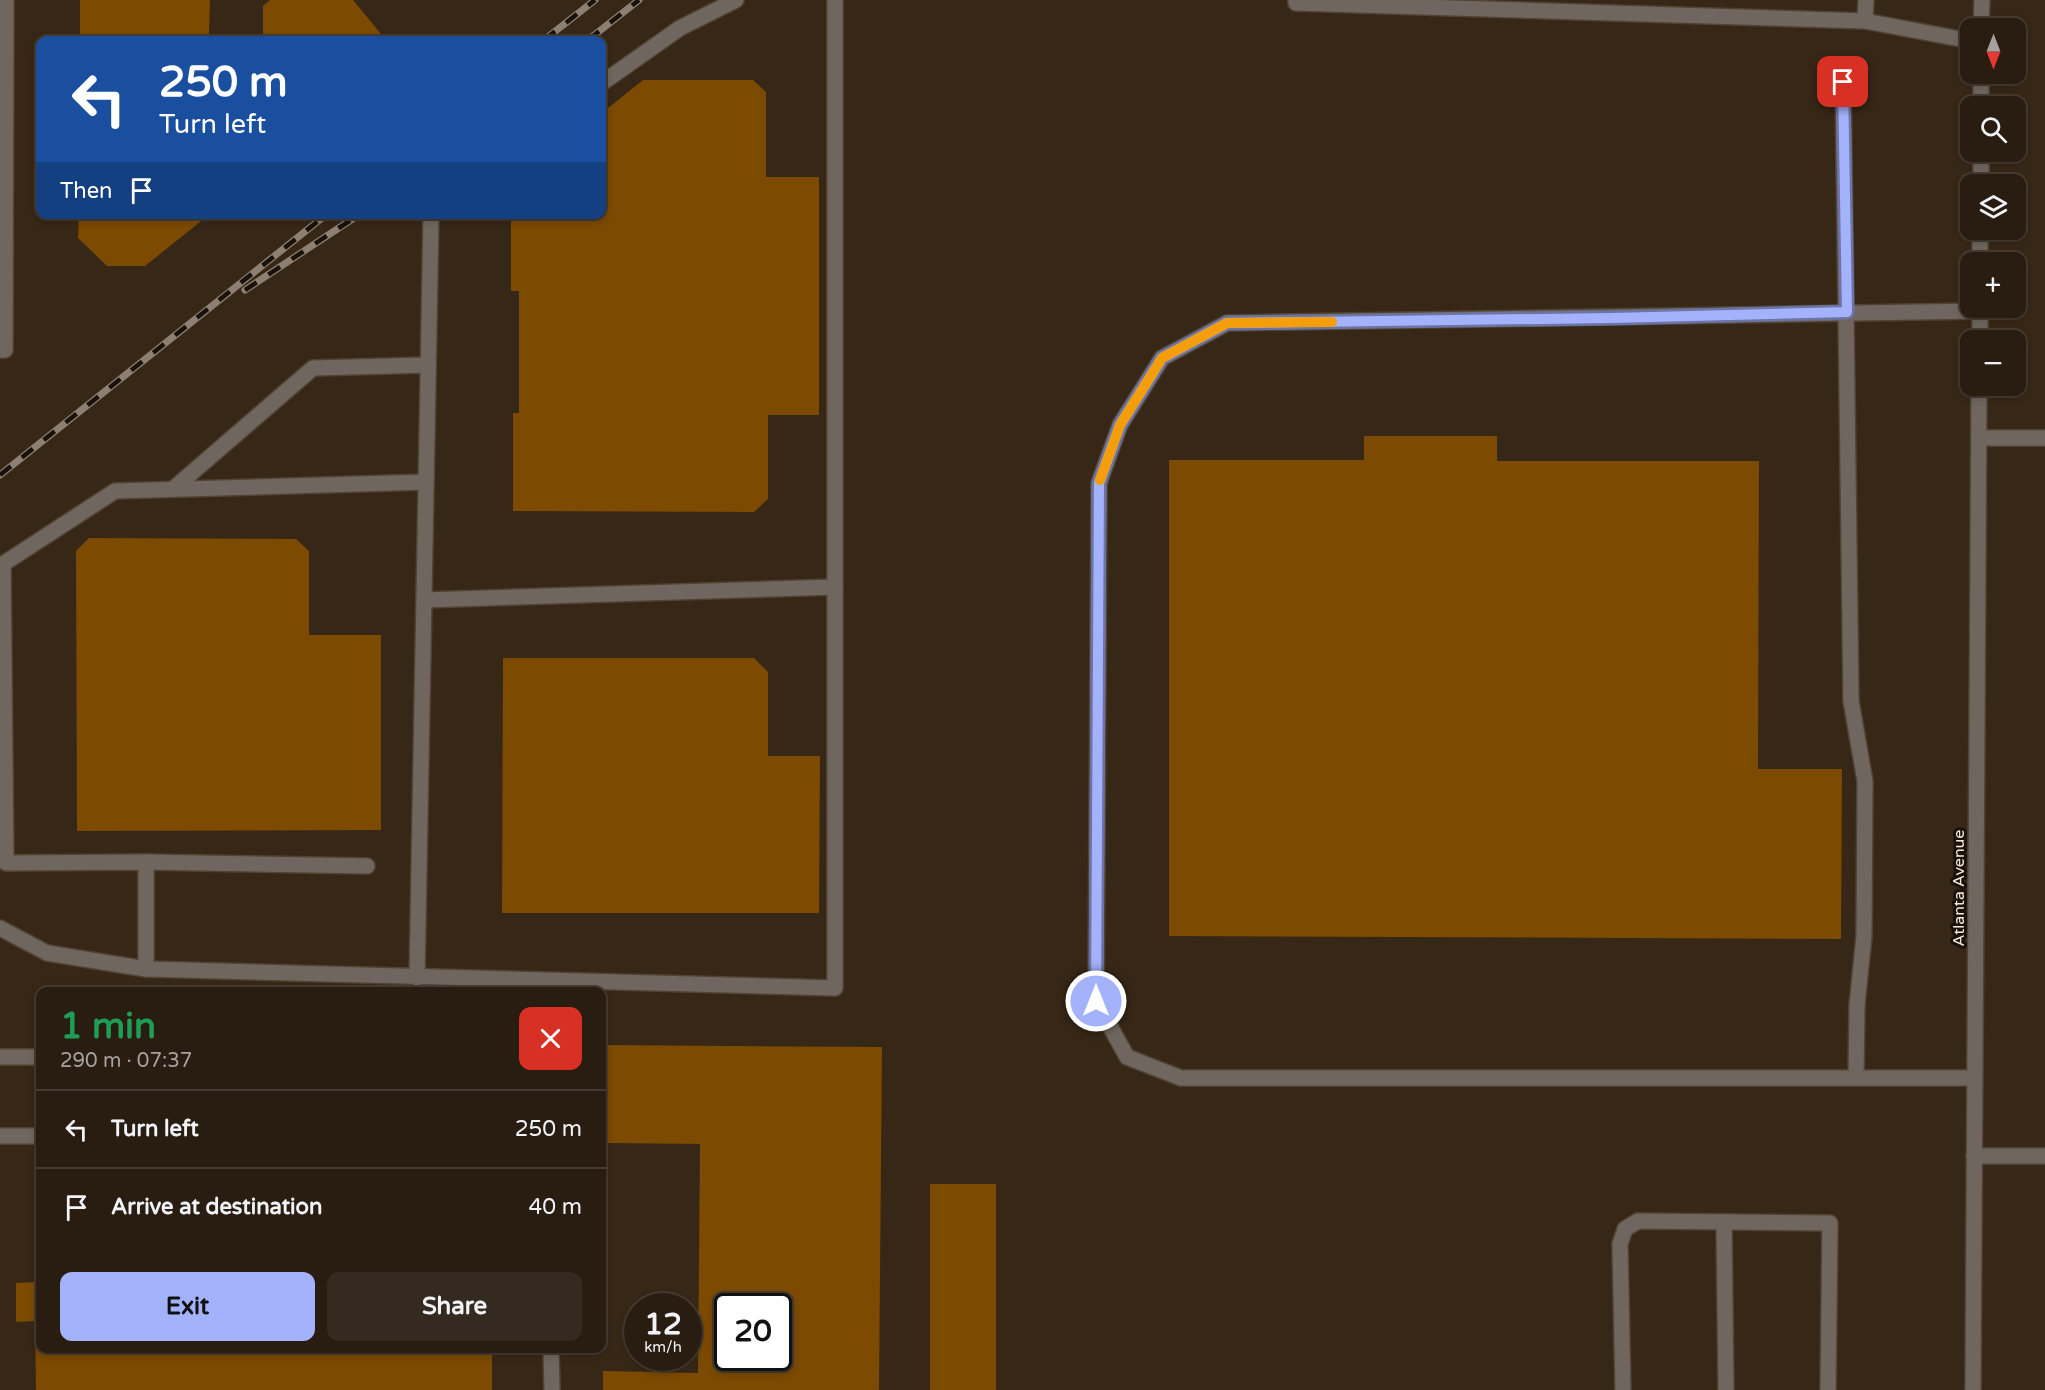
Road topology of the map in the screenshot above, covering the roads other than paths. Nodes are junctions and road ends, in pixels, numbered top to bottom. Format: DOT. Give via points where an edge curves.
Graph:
graph roads {
  1 [pos="6,0"];
  2 [pos="736,0"];
  3 [pos="835,0"];
  4 [pos="1296,0"];
  5 [pos="1866,0"];
  6 [pos="1982,0"];
  7 [pos="1982,18"];
  8 [pos="1865,21"];
  9 [pos="1960,39"];
  10 [pos="606,80"];
  11 [pos="1843,82"];
  12 [pos="431,219"];
  13 [pos="1960,309"];
  14 [pos="1847,312"];
  15 [pos="0,351"];
  16 [pos="428,365"];
  17 [pos="1979,396"];
  18 [pos="1979,438"];
  19 [pos="2045,438"];
  20 [pos="426,482"];
  21 [pos="173,489"];
  22 [pos="835,587"];
  23 [pos="424,600"];
  24 [pos="146,862"];
  25 [pos="367,866"];
  26 [pos="0,928"];
  27 [pos="146,969"];
  28 [pos="417,978"];
  29 [pos="0,1057"];
  30 [pos="36,1057"];
  31 [pos="1856,1078"];
  32 [pos="1974,1078"];
  33 [pos="0,1136"];
  34 [pos="36,1136"];
  35 [pos="1974,1156"];
  36 [pos="2045,1156"];
  37 [pos="1724,1222"];
  38 [pos="551,1353"];
  39 [pos="552,1390"];
  40 [pos="1623,1390"];
  41 [pos="1726,1390"];
  42 [pos="1828,1390"];
  43 [pos="1973,1390"];
  1 -- 15 [label="street" via="5,350"];
  2 -- 10 [label="street" via="680,28"];
  3 -- 22 [label="street"];
  4 -- 8 [label="street"];
  5 -- 8 [label="street"];
  6 -- 7 [label="street"];
  8 -- 9 [label="street"];
  11 -- 14 [label="street"];
  12 -- 16 [label="street"];
  13 -- 14 [label="street"];
  14 -- 31 [label="street" via="1851,701 1865,781 1864,936 1857,1005"];
  14 -- 31 [label="street" via="1227,323 1162,358 1120,425 1099,483 1096,1001 1127,1057 1181,1078"];
  16 -- 20 [label="street"];
  16 -- 21 [label="street" via="313,368"];
  17 -- 18 [label="street, Atlanta Avenue"];
  18 -- 19 [label="street"];
  18 -- 32 [label="street, Atlanta Avenue"];
  20 -- 21 [label="street"];
  20 -- 23 [label="street"];
  21 -- 24 [label="street" via="114,491 3,564 6,863"];
  22 -- 23 [label="street"];
  22 -- 28 [label="street" via="835,988"];
  23 -- 28 [label="street"];
  24 -- 25 [label="street"];
  24 -- 27 [label="street"];
  26 -- 27 [label="street" via="47,954"];
  27 -- 28 [label="street"];
  29 -- 30 [label="street"];
  31 -- 32 [label="street"];
  32 -- 35 [label="street, Atlanta Avenue"];
  33 -- 34 [label="street"];
  35 -- 36 [label="street"];
  35 -- 43 [label="street, Atlanta Avenue"];
  37 -- 40 [label="street" via="1638,1221 1625,1230 1620,1244"];
  37 -- 41 [label="street"];
  37 -- 42 [label="street" via="1830,1223"];
  38 -- 39 [label="street"];
}
